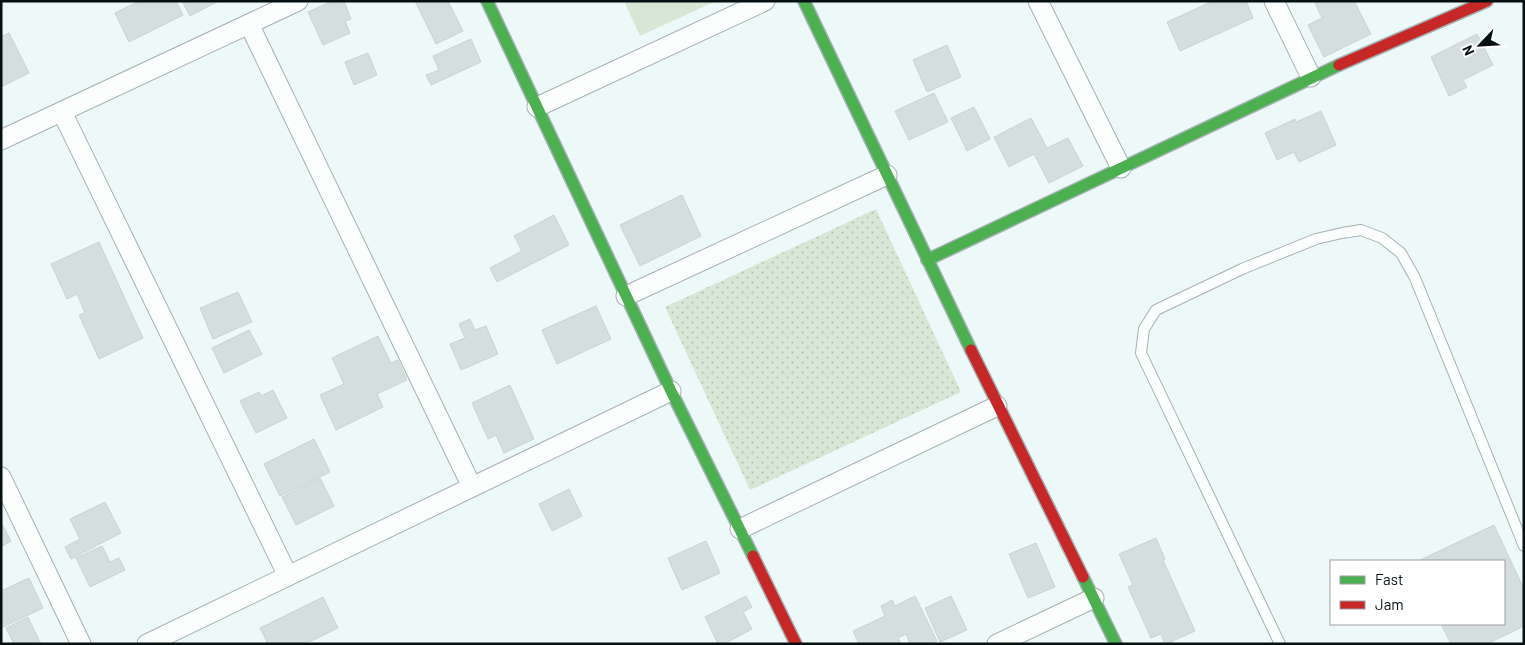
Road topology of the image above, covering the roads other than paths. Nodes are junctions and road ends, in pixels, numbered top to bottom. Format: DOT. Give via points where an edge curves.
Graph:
graph roads {
  1 [pos="298,1"];
  2 [pos="487,1"];
  3 [pos="765,1"];
  4 [pos="804,1"];
  5 [pos="1038,1"];
  6 [pos="1274,1"];
  7 [pos="1487,1"];
  8 [pos="249,24"];
  9 [pos="1311,78"];
  10 [pos="537,107"];
  11 [pos="62,112"];
  12 [pos="1,140"];
  13 [pos="1120,168"];
  14 [pos="887,175"];
  15 [pos="927,260"];
  16 [pos="626,296"];
  17 [pos="671,391"];
  18 [pos="998,406"];
  19 [pos="1,477"];
  20 [pos="472,487"];
  21 [pos="740,529"];
  22 [pos="1524,546"];
  23 [pos="288,576"];
  24 [pos="1094,598"];
  25 [pos="80,644"];
  26 [pos="146,644"];
  27 [pos="796,644"];
  28 [pos="997,644"];
  29 [pos="1116,644"];
  30 [pos="1280,644"];
  1 -- 8 [label="street"];
  2 -- 10 [label="street"];
  3 -- 10 [label="street"];
  4 -- 14 [label="street"];
  5 -- 13 [label="street"];
  6 -- 9 [label="street"];
  7 -- 9 [label="street"];
  8 -- 11 [label="street"];
  8 -- 20 [label="street"];
  9 -- 13 [label="street"];
  10 -- 16 [label="street"];
  11 -- 12 [label="street"];
  11 -- 23 [label="street"];
  13 -- 15 [label="street"];
  14 -- 15 [label="street"];
  14 -- 16 [label="street"];
  15 -- 18 [label="street"];
  16 -- 17 [label="street"];
  17 -- 20 [label="street"];
  17 -- 21 [label="street"];
  18 -- 21 [label="street"];
  18 -- 24 [label="street"];
  19 -- 25 [label="street"];
  20 -- 23 [label="street"];
  21 -- 27 [label="street"];
  22 -- 30 [label="lane" via="1415,278 1402,254 1382,238 1360,230 1316,239 1242,269 1156,310 1144,329 1141,353"];
  23 -- 26 [label="street"];
  24 -- 28 [label="street"];
  24 -- 29 [label="street"];
}
